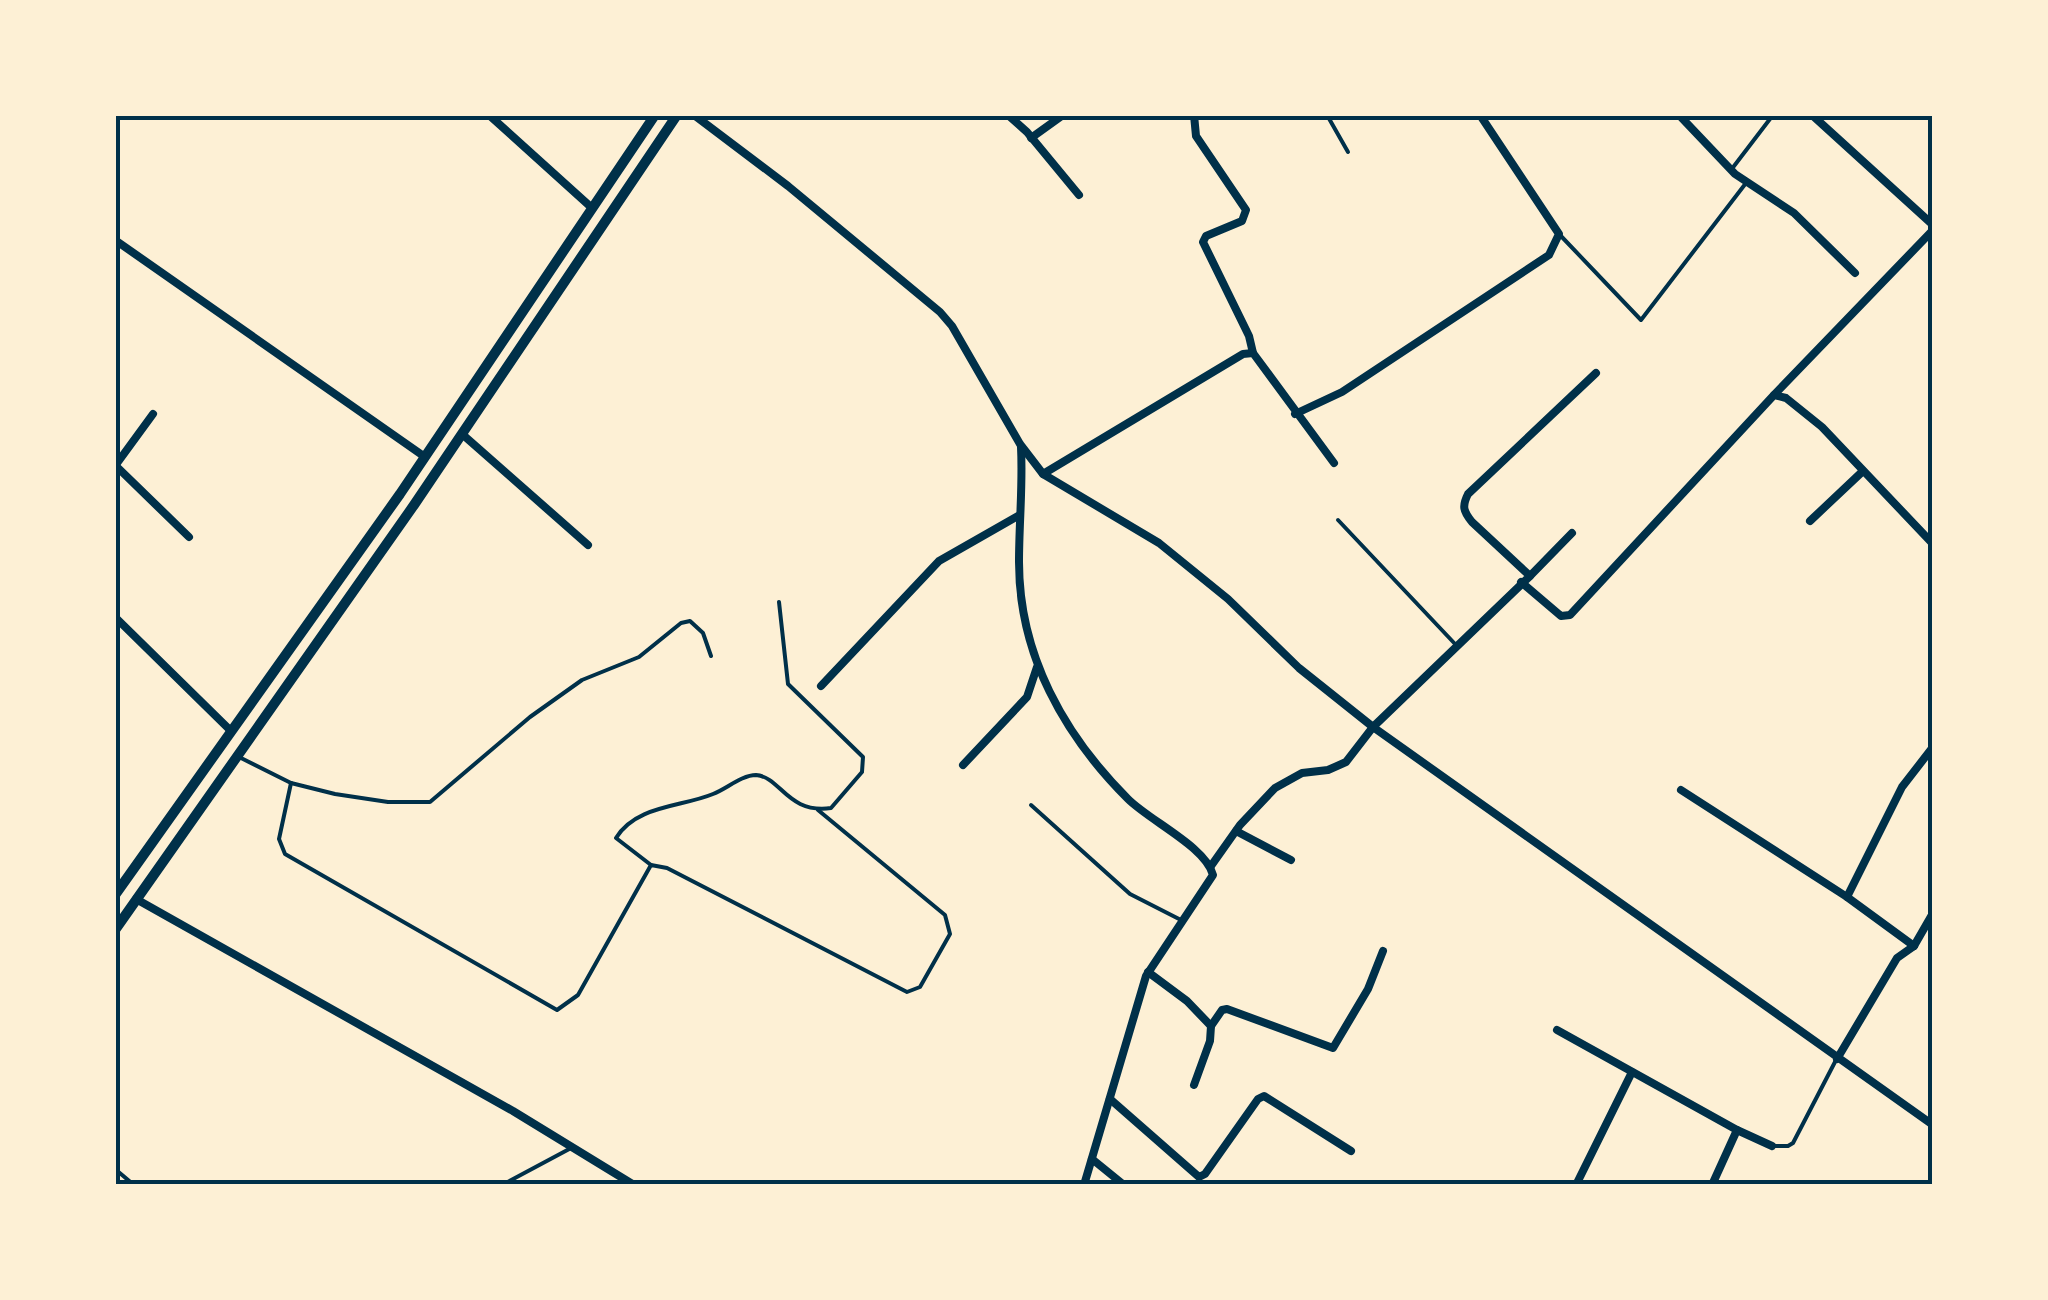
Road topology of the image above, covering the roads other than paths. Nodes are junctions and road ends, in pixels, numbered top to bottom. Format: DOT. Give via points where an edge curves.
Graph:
graph roads {
  1 [pos="489,115"];
  2 [pos="655,115"];
  3 [pos="678,115"];
  4 [pos="694,115"];
  5 [pos="1008,115"];
  6 [pos="1062,115"];
  7 [pos="1194,115"];
  8 [pos="1328,115"];
  9 [pos="1480,115"];
  10 [pos="1679,115"];
  11 [pos="1773,115"];
  12 [pos="1812,115"];
  13 [pos="1032,138"];
  14 [pos="1348,152"];
  15 [pos="1731,170"];
  16 [pos="1746,183"];
  17 [pos="1079,195"];
  18 [pos="592,208"];
  19 [pos="1933,228"];
  20 [pos="1560,234"];
  21 [pos="115,240"];
  22 [pos="1855,273"];
  23 [pos="1254,352"];
  24 [pos="1596,373"];
  25 [pos="1774,395"];
  26 [pos="153,414"];
  27 [pos="1295,414"];
  28 [pos="462,434"];
  29 [pos="1020,444"];
  30 [pos="425,457"];
  31 [pos="1334,463"];
  32 [pos="115,465"];
  33 [pos="440,468"];
  34 [pos="1863,472"];
  35 [pos="1042,474"];
  36 [pos="1018,516"];
  37 [pos="1338,520"];
  38 [pos="1810,520"];
  39 [pos="1572,533"];
  40 [pos="190,537"];
  41 [pos="1933,544"];
  42 [pos="588,545"];
  43 [pos="1530,576"];
  44 [pos="1521,582"];
  45 [pos="779,602"];
  46 [pos="115,617"];
  47 [pos="1456,645"];
  48 [pos="711,656"];
  49 [pos="1037,666"];
  50 [pos="821,686"];
  51 [pos="1373,727"];
  52 [pos="231,731"];
  53 [pos="1933,747"];
  54 [pos="237,756"];
  55 [pos="963,765"];
  56 [pos="291,783"];
  57 [pos="1681,790"];
  58 [pos="1031,805"];
  59 [pos="818,810"];
  60 [pos="1236,831"];
  61 [pos="1291,860"];
  62 [pos="651,865"];
  63 [pos="1211,866"];
  64 [pos="115,895"];
  65 [pos="1847,897"];
  66 [pos="136,899"];
  67 [pos="1933,913"];
  68 [pos="1181,920"];
  69 [pos="115,930"];
  70 [pos="1914,946"];
  71 [pos="1383,951"];
  72 [pos="1148,972"];
  73 [pos="1211,1026"];
  74 [pos="1557,1030"];
  75 [pos="1837,1059"];
  76 [pos="1632,1072"];
  77 [pos="1194,1085"];
  78 [pos="1110,1098"];
  79 [pos="1933,1125"];
  80 [pos="1736,1130"];
  81 [pos="1772,1146"];
  82 [pos="573,1147"];
  83 [pos="1351,1150"];
  84 [pos="1092,1160"];
  85 [pos="115,1170"];
  86 [pos="134,1185"];
  87 [pos="502,1185"];
  88 [pos="634,1185"];
  89 [pos="1084,1185"];
  90 [pos="1124,1185"];
  91 [pos="1576,1185"];
  92 [pos="1712,1185"];
  1 -- 18 [label="street"];
  2 -- 18 [label="street"];
  3 -- 28 [label="street"];
  4 -- 29 [label="street" via="924,295 952,326"];
  5 -- 13 [label="street"];
  6 -- 13 [label="street"];
  7 -- 23 [label="street" via="1196,136 1246,210 1242,221 1203,242"];
  8 -- 14 [label="lane"];
  9 -- 20 [label="street"];
  10 -- 15 [label="street"];
  11 -- 15 [label="lane"];
  12 -- 19 [label="street"];
  13 -- 17 [label="street"];
  15 -- 16 [label="street"];
  16 -- 20 [label="lane" via="1641,320"];
  16 -- 22 [label="street" via="1794,212"];
  18 -- 30 [label="street"];
  19 -- 25 [label="street"];
  20 -- 27 [label="street" via="1549,255 1342,392"];
  21 -- 30 [label="street"];
  23 -- 27 [label="street"];
  23 -- 35 [label="street"];
  24 -- 43 [label="street" via="1463,504 1472,522"];
  25 -- 34 [label="street" via="1822,428"];
  25 -- 44 [label="street" via="1570,615 1561,616"];
  26 -- 32 [label="street"];
  27 -- 31 [label="street"];
  28 -- 33 [label="street"];
  28 -- 42 [label="street"];
  29 -- 35 [label="street"];
  29 -- 36 [label="street"];
  30 -- 33 [label="street"];
  30 -- 52 [label="street"];
  32 -- 40 [label="street"];
  33 -- 54 [label="street"];
  34 -- 38 [label="street"];
  34 -- 41 [label="street"];
  35 -- 51 [label="street" via="1158,543"];
  36 -- 49 [label="street" via="1020,583"];
  36 -- 50 [label="street" via="939,561"];
  37 -- 47 [label="lane"];
  39 -- 43 [label="street"];
  43 -- 44 [label="street"];
  44 -- 47 [label="street"];
  45 -- 59 [label="lane" via="788,684 863,757 852,784 831,808"];
  46 -- 52 [label="street"];
  47 -- 51 [label="street"];
  48 -- 56 [label="lane" via="702,633 681,623 639,657 582,680 530,717 430,802 388,802"];
  49 -- 55 [label="street" via="1027,697"];
  49 -- 63 [label="street" via="1088,757"];
  51 -- 60 [label="street" via="1346,762 1302,772 1275,788"];
  51 -- 75 [label="street"];
  52 -- 64 [label="street"];
  53 -- 65 [label="street" via="1902,788"];
  54 -- 56 [label="lane"];
  54 -- 66 [label="street"];
  56 -- 62 [label="lane" via="279,839 285,854 557,1010 578,995"];
  57 -- 65 [label="street"];
  58 -- 68 [label="lane" via="1130,894"];
  59 -- 62 [label="lane" via="805,808 761,775 749,776 709,796 664,805 620,830 616,838"];
  59 -- 62 [label="lane" via="945,915 950,934 920,986 907,992"];
  60 -- 61 [label="street"];
  60 -- 63 [label="street"];
  63 -- 68 [label="street" via="1213,875"];
  65 -- 70 [label="street"];
  66 -- 69 [label="street"];
  66 -- 82 [label="street"];
  67 -- 70 [label="street"];
  68 -- 72 [label="street"];
  70 -- 75 [label="street" via="1897,958"];
  71 -- 73 [label="street" via="1334,1048 1227,1009"];
  72 -- 73 [label="street"];
  72 -- 78 [label="street"];
  73 -- 77 [label="street"];
  74 -- 76 [label="street"];
  75 -- 79 [label="street"];
  75 -- 81 [label="lane" via="1792,1142"];
  76 -- 80 [label="street"];
  76 -- 91 [label="street"];
  78 -- 83 [label="street" via="1199,1177 1264,1096"];
  78 -- 84 [label="street"];
  80 -- 81 [label="street"];
  80 -- 92 [label="street"];
  82 -- 87 [label="lane"];
  82 -- 88 [label="street"];
  84 -- 89 [label="street"];
  84 -- 90 [label="street"];
  85 -- 86 [label="lane"];
}
